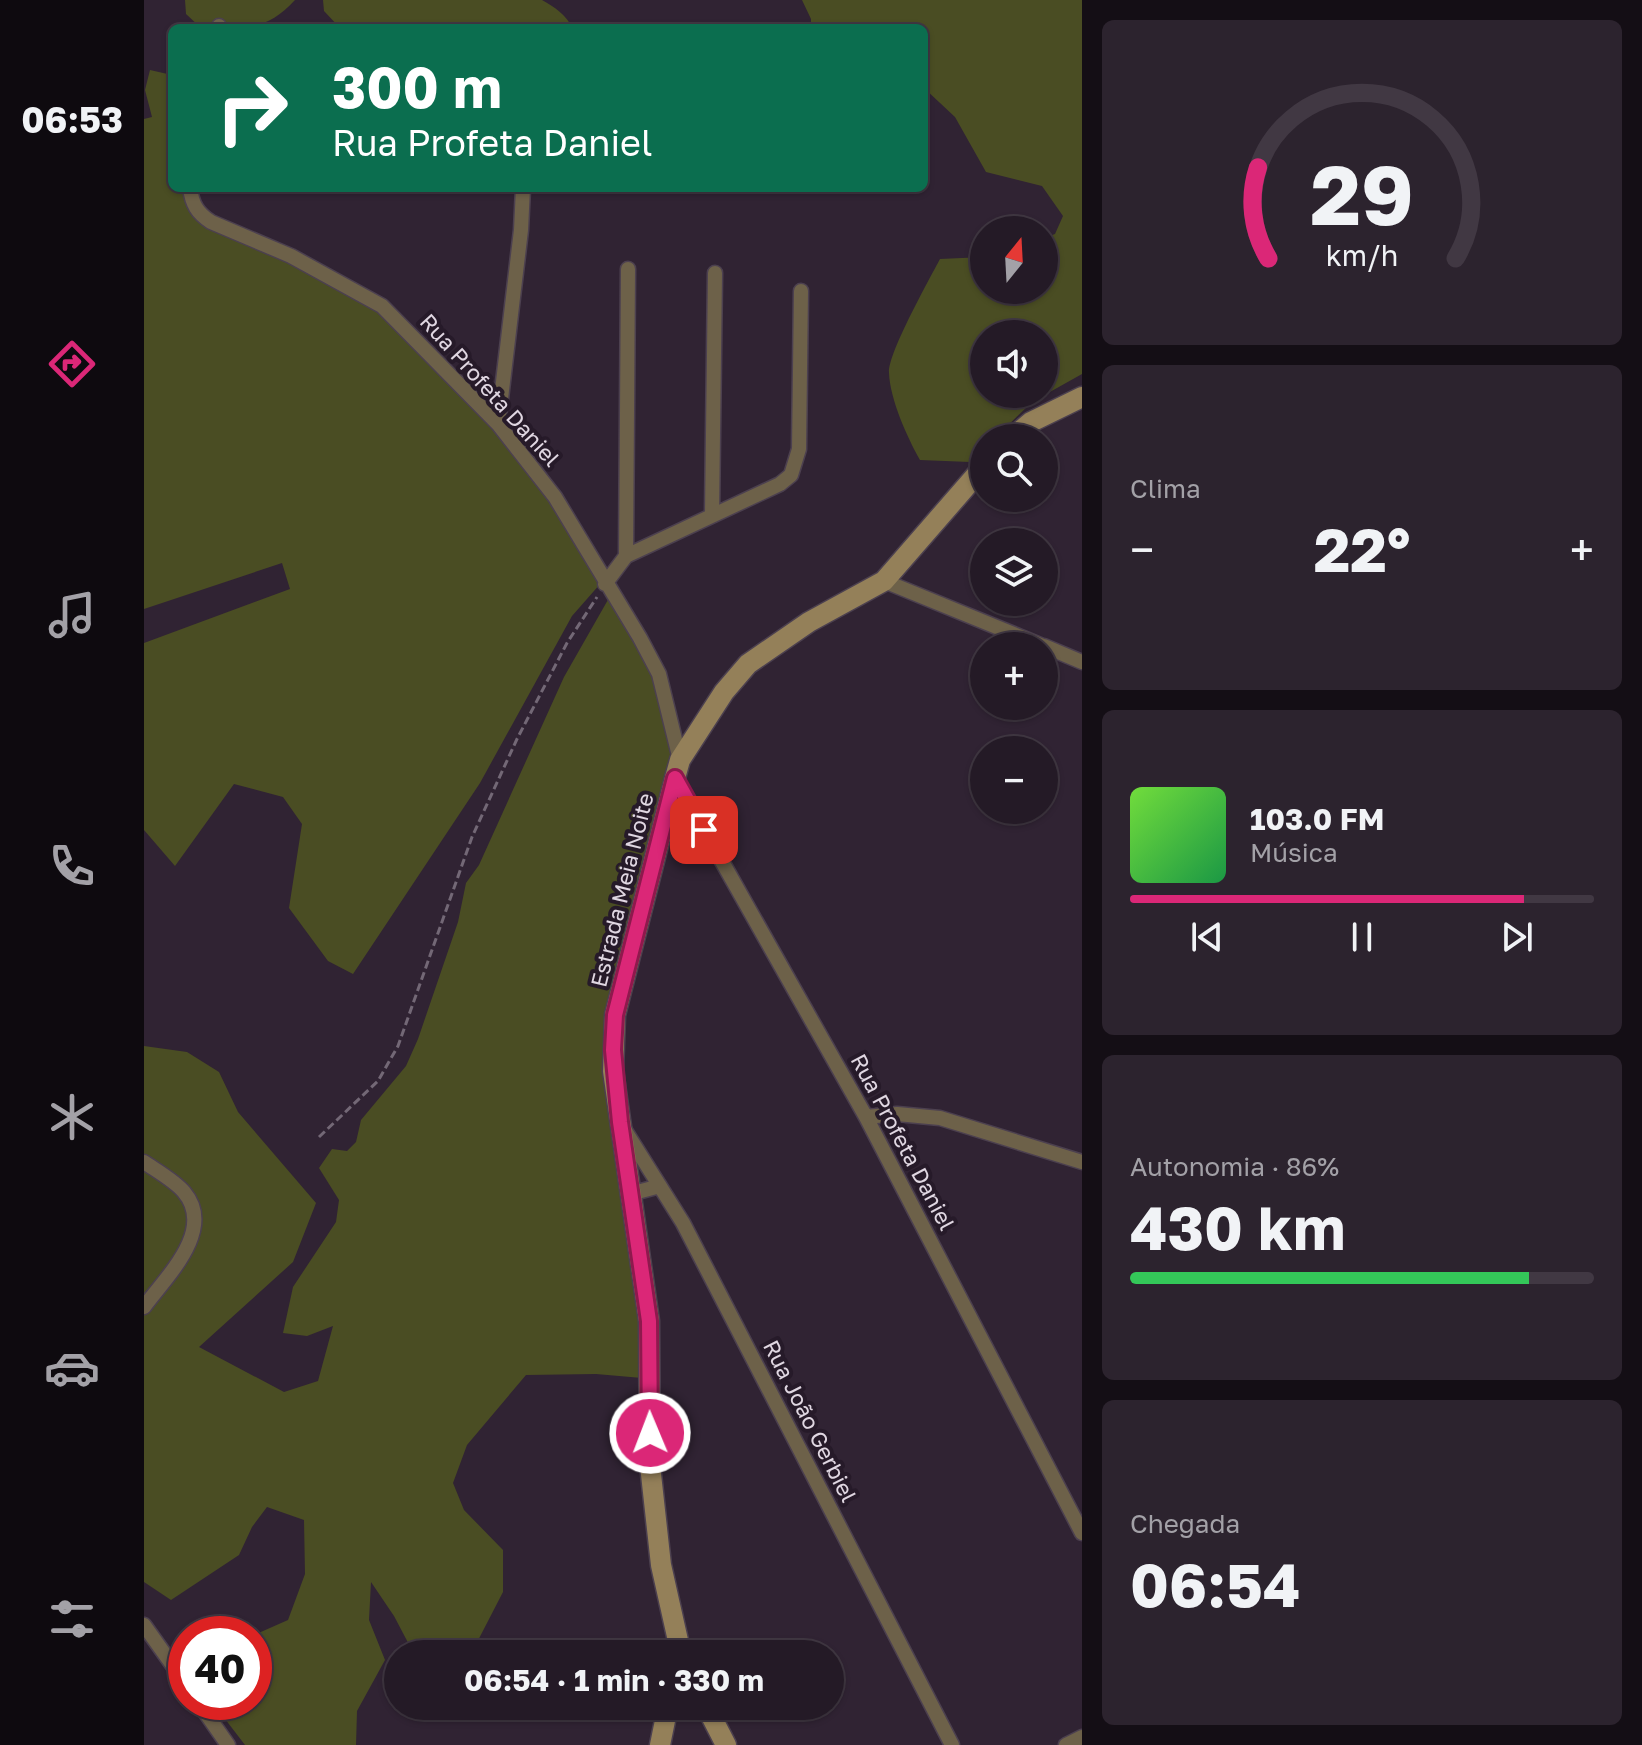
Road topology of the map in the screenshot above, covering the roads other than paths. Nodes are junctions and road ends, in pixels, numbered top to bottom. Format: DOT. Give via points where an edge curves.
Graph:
graph roads {
  1 [pos="191,192"];
  2 [pos="523,192"];
  3 [pos="628,269"];
  4 [pos="715,273"];
  5 [pos="801,291"];
  6 [pos="1082,397"];
  7 [pos="498,424"];
  8 [pos="1029,424"];
  9 [pos="970,482"];
  10 [pos="712,515"];
  11 [pos="626,556"];
  12 [pos="884,581"];
  13 [pos="605,584"];
  14 [pos="1010,632"];
  15 [pos="1058,652"];
  16 [pos="1082,662"];
  17 [pos="678,769"];
  18 [pos="866,1117"];
  19 [pos="620,1122"];
  20 [pos="144,1162"];
  21 [pos="1082,1162"];
  22 [pos="660,1186"];
  23 [pos="630,1194"];
  24 [pos="144,1307"];
  25 [pos="1082,1533"];
  26 [pos="144,1625"];
  27 [pos="677,1640"];
  28 [pos="168,1659"];
  29 [pos="211,1720"];
  30 [pos="665,1720"];
  31 [pos="713,1720"];
  32 [pos="1082,1737"];
  33 [pos="228,1745"];
  34 [pos="660,1745"];
  35 [pos="726,1745"];
  36 [pos="952,1745"];
  37 [pos="1066,1745"];
  1 -- 7 [label="street, Rua Profeta Daniel" via="192,202 211,222 291,256 382,306"];
  2 -- 7 [label="street"];
  3 -- 11 [label="street"];
  4 -- 10 [label="street"];
  5 -- 10 [label="street" via="796,463 780,484"];
  6 -- 8 [label="street"];
  7 -- 13 [label="street, Rua Profeta Daniel" via="555,497"];
  9 -- 12 [label="street, Estrada Meia Noite"];
  10 -- 11 [label="street"];
  11 -- 13 [label="street"];
  12 -- 14 [label="street"];
  12 -- 17 [label="street, Estrada Meia Noite" via="809,622 748,664 724,692"];
  13 -- 17 [label="street, Rua Profeta Daniel" via="659,674"];
  15 -- 16 [label="street"];
  17 -- 18 [label="street, Rua Profeta Daniel"];
  17 -- 19 [label="street, Estrada Meia Noite" via="615,1015 613,1071"];
  18 -- 21 [label="street" via="940,1118"];
  18 -- 25 [label="street, Rua Profeta Daniel"];
  19 -- 22 [label="street, Rua João Gerbiel"];
  19 -- 23 [label="street, Estrada Meia Noite"];
  20 -- 24 [label="street" via="184,1191 194,1209 194,1228 187,1249"];
  22 -- 23 [label="street"];
  22 -- 36 [label="street, Rua João Gerbiel"];
  23 -- 27 [label="street, Estrada Meia Noite" via="649,1321 650,1465 661,1565"];
  26 -- 28 [label="street"];
  29 -- 33 [label="street"];
  30 -- 34 [label="street"];
  31 -- 35 [label="street"];
  32 -- 37 [label="street"];
}
